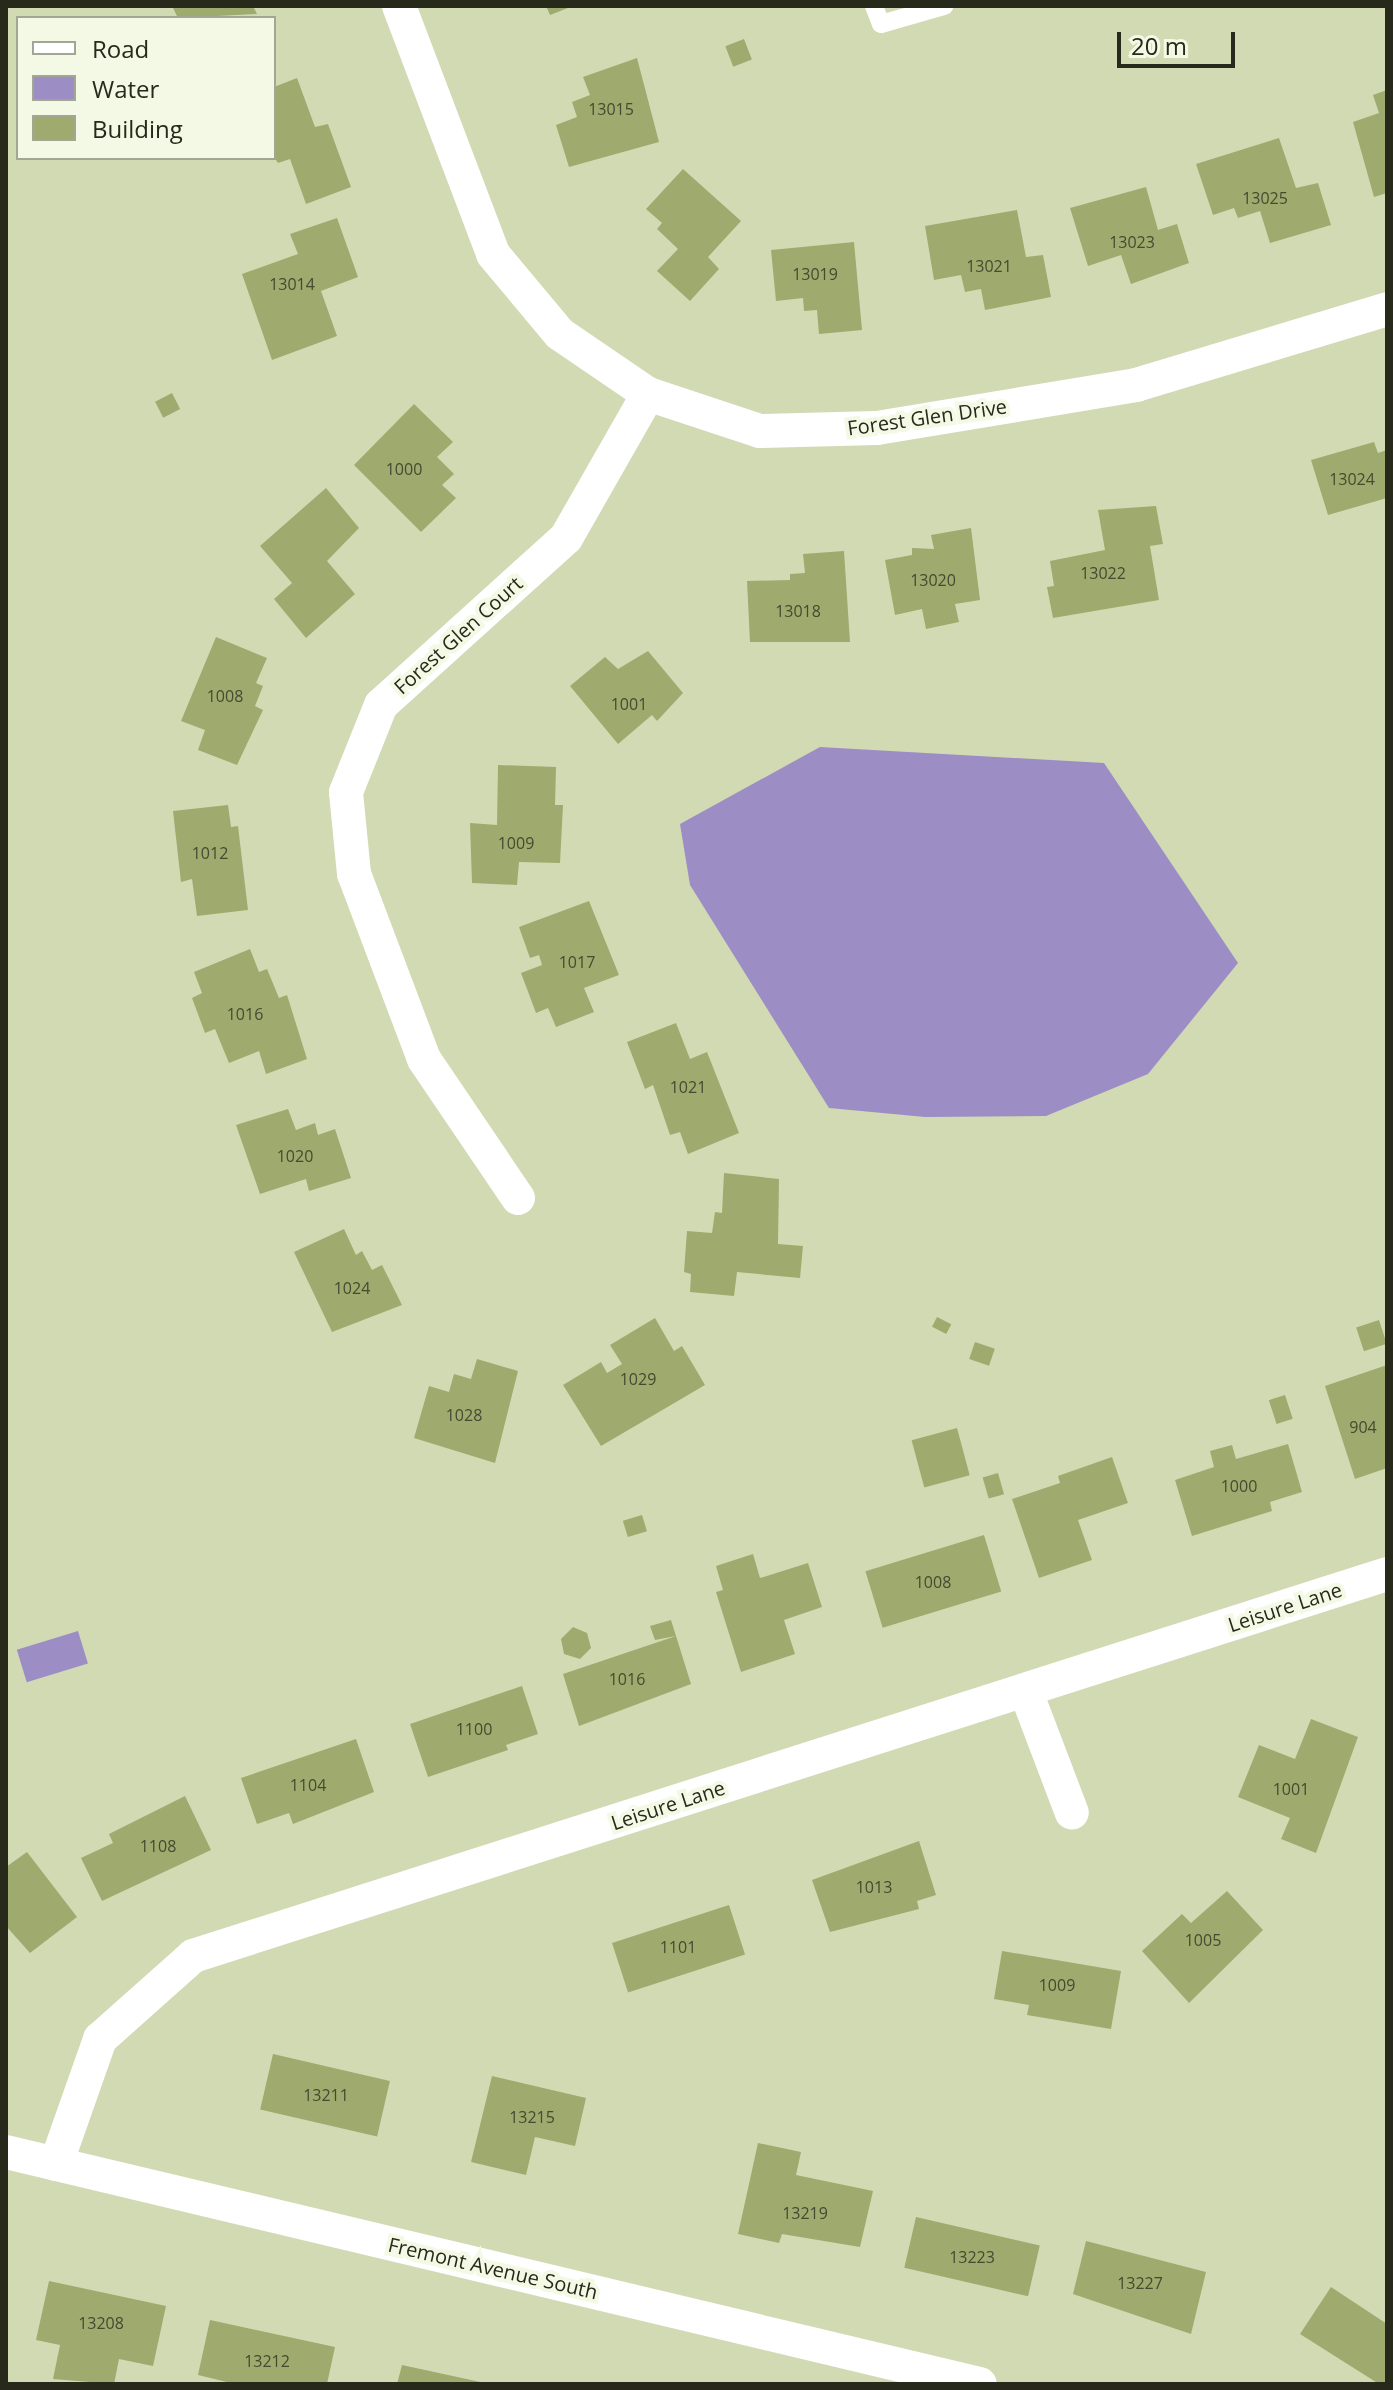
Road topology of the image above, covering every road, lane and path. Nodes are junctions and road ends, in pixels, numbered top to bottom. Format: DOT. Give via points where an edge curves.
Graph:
graph roads {
  1 [pos="399,6"];
  2 [pos="874,6"];
  3 [pos="944,6"];
  4 [pos="1387,309"];
  5 [pos="648,394"];
  6 [pos="518,1198"];
  7 [pos="1387,1574"];
  8 [pos="1026,1692"];
  9 [pos="1072,1813"];
  10 [pos="6,2152"];
  11 [pos="56,2164"];
  12 [pos="980,2384"];
  1 -- 5 [label="street, Forest Glen Drive" via="493,254 560,334"];
  2 -- 3 [label="lane" via="881,24"];
  4 -- 5 [label="street, Forest Glen Drive" via="1136,385 877,428 760,431"];
  5 -- 6 [label="street, Forest Glen Court" via="566,538 381,705 346,792 354,874 424,1059"];
  7 -- 8 [label="street, Leisure Lane"];
  8 -- 9 [label="street"];
  8 -- 11 [label="street, Leisure Lane" via="193,1956 100,2039"];
  10 -- 11 [label="street, Fremont Avenue South"];
  11 -- 12 [label="street, Fremont Avenue South"];
}
